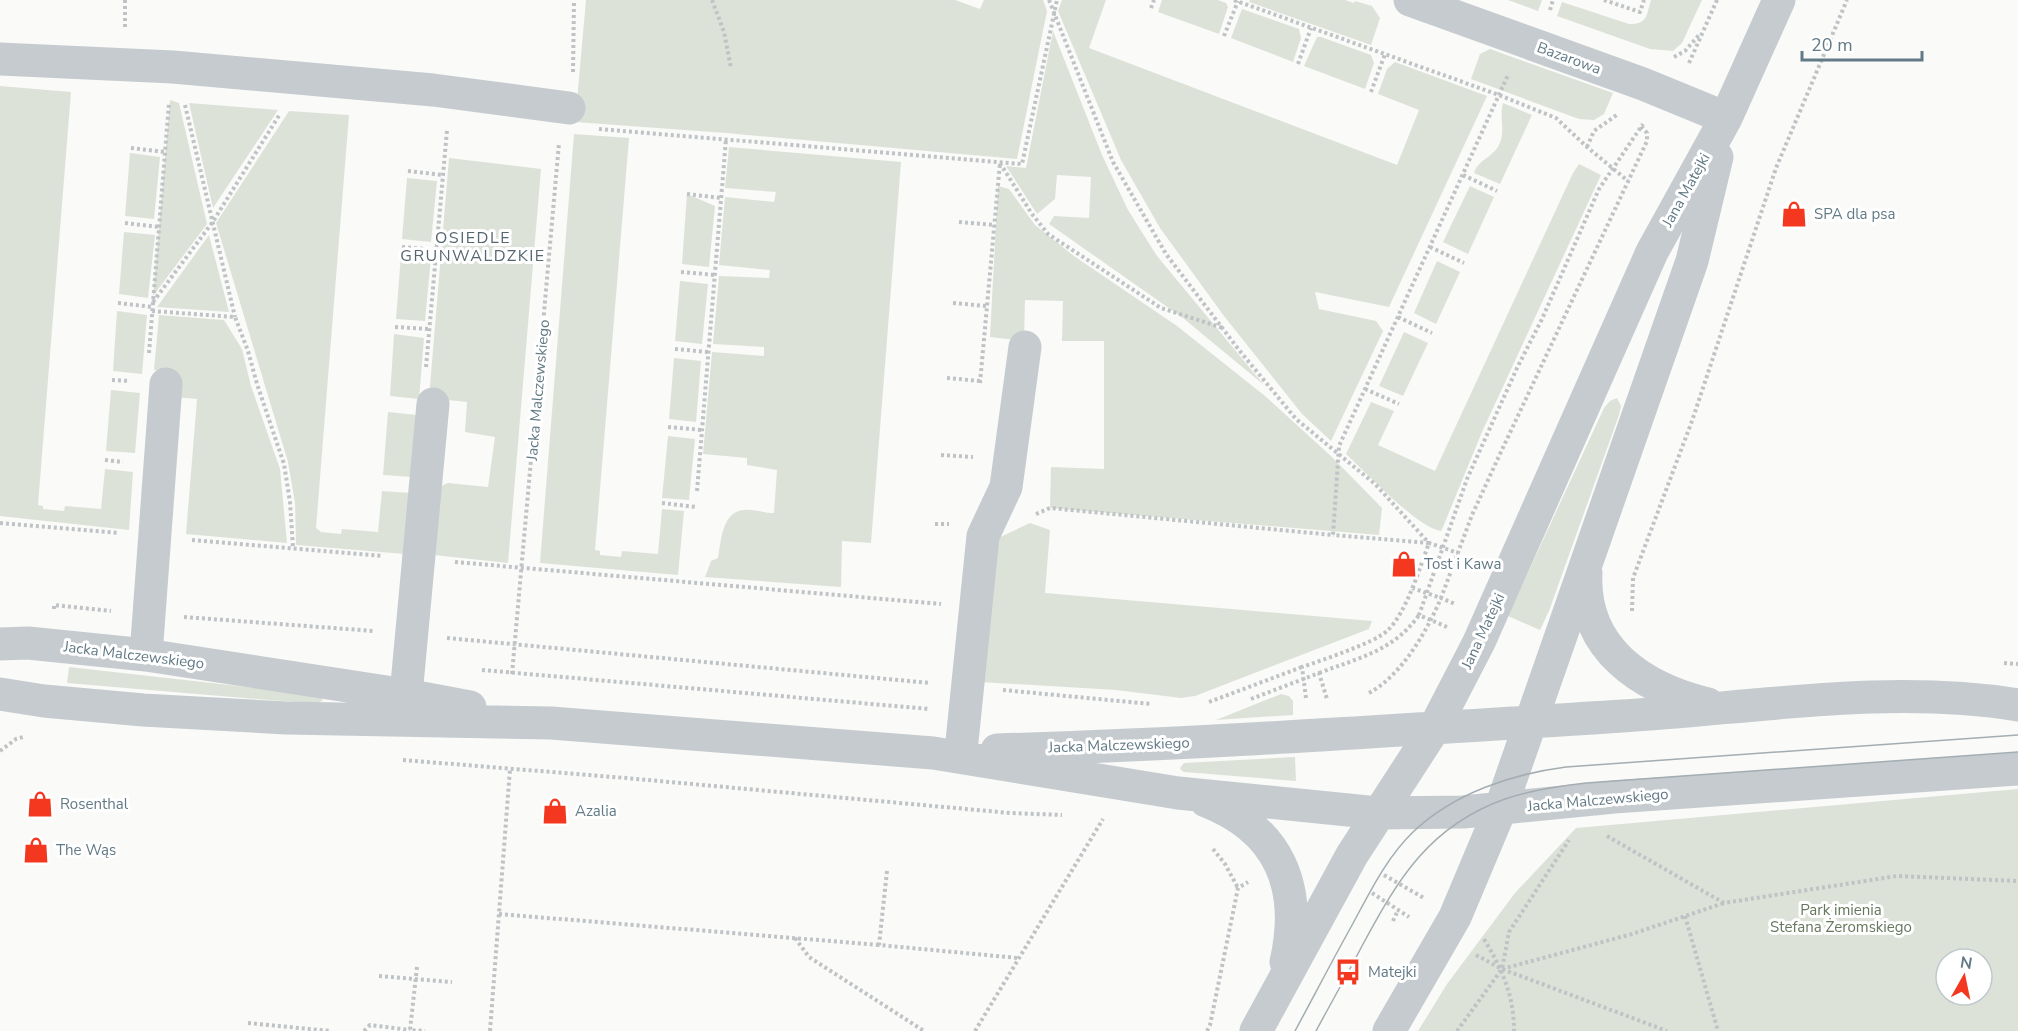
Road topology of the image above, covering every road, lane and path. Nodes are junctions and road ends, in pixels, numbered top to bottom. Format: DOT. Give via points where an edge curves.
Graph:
graph roads {
  1 [pos="574,0"];
  2 [pos="712,0"];
  3 [pos="1049,0"];
  4 [pos="1057,0"];
  5 [pos="1154,0"];
  6 [pos="1410,0"];
  7 [pos="1553,0"];
  8 [pos="1604,0"];
  9 [pos="1644,0"];
  10 [pos="1717,0"];
  11 [pos="1779,0"];
  12 [pos="1847,0"];
  13 [pos="1236,1"];
  14 [pos="1151,8"];
  15 [pos="1053,11"];
  16 [pos="1549,11"];
  17 [pos="1311,28"];
  18 [pos="1224,36"];
  19 [pos="1523,41"];
  20 [pos="1385,54"];
  21 [pos="1671,58"];
  22 [pos="0,60"];
  23 [pos="1298,64"];
  24 [pos="731,68"];
  25 [pos="573,71"];
  26 [pos="1371,92"];
  27 [pos="183,95"];
  28 [pos="1499,95"];
  29 [pos="569,108"];
  30 [pos="169,112"];
  31 [pos="281,113"];
  32 [pos="1726,118"];
  33 [pos="1635,121"];
  34 [pos="446,138"];
  35 [pos="131,148"];
  36 [pos="165,152"];
  37 [pos="1000,163"];
  38 [pos="408,171"];
  39 [pos="999,171"];
  40 [pos="443,175"];
  41 [pos="1462,175"];
  42 [pos="1628,181"];
  43 [pos="1497,191"];
  44 [pos="687,194"];
  45 [pos="721,198"];
  46 [pos="959,222"];
  47 [pos="125,223"];
  48 [pos="212,223"];
  49 [pos="994,225"];
  50 [pos="159,227"];
  51 [pos="402,247"];
  52 [pos="1430,247"];
  53 [pos="436,250"];
  54 [pos="1464,263"];
  55 [pos="681,272"];
  56 [pos="715,275"];
  57 [pos="118,303"];
  58 [pos="953,303"];
  59 [pos="986,306"];
  60 [pos="153,307"];
  61 [pos="235,317"];
  62 [pos="1398,317"];
  63 [pos="395,327"];
  64 [pos="1223,328"];
  65 [pos="429,329"];
  66 [pos="1432,333"];
  67 [pos="1025,347"];
  68 [pos="675,349"];
  69 [pos="708,352"];
  70 [pos="947,378"];
  71 [pos="980,381"];
  72 [pos="166,384"];
  73 [pos="1365,389"];
  74 [pos="433,404"];
  75 [pos="1400,404"];
  76 [pos="669,427"];
  77 [pos="702,430"];
  78 [pos="1337,454"];
  79 [pos="941,455"];
  80 [pos="973,457"];
  81 [pos="697,491"];
  82 [pos="662,503"];
  83 [pos="696,507"];
  84 [pos="0,523"];
  85 [pos="1333,535"];
  86 [pos="982,536"];
  87 [pos="155,537"];
  88 [pos="1429,543"];
  89 [pos="293,548"];
  90 [pos="1458,553"];
  91 [pos="1588,558"];
  92 [pos="419,559"];
  93 [pos="523,568"];
  94 [pos="1412,588"];
  95 [pos="54,605"];
  96 [pos="974,606"];
  97 [pos="149,614"];
  98 [pos="1632,614"];
  99 [pos="1419,615"];
  100 [pos="412,634"];
  101 [pos="0,644"];
  102 [pos="515,645"];
  103 [pos="146,655"];
  104 [pos="1302,667"];
  105 [pos="478,670"];
  106 [pos="1319,673"];
  107 [pos="512,674"];
  108 [pos="1304,678"];
  109 [pos="406,695"];
  110 [pos="1,696"];
  111 [pos="966,699"];
  112 [pos="1208,702"];
  113 [pos="1244,702"];
  114 [pos="1158,705"];
  115 [pos="2018,705"];
  116 [pos="1327,706"];
  117 [pos="1737,707"];
  118 [pos="1530,721"];
  119 [pos="551,723"];
  120 [pos="1435,727"];
  121 [pos="28,735"];
  122 [pos="0,751"];
  123 [pos="947,752"];
  124 [pos="510,768"];
  125 [pos="2018,769"];
  126 [pos="626,778"];
  127 [pos="1178,794"];
  128 [pos="1500,810"];
  129 [pos="1378,813"];
  130 [pos="1071,815"];
  131 [pos="1094,816"];
  132 [pos="1597,830"];
  133 [pos="1573,834"];
  134 [pos="1209,844"];
  135 [pos="887,871"];
  136 [pos="1381,873"];
  137 [pos="1257,876"];
  138 [pos="2018,881"];
  139 [pos="1238,888"];
  140 [pos="1370,892"];
  141 [pos="1419,896"];
  142 [pos="1724,903"];
  143 [pos="1398,910"];
  144 [pos="499,914"];
  145 [pos="1685,916"];
  146 [pos="1408,917"];
  147 [pos="1393,921"];
  148 [pos="1480,932"];
  149 [pos="795,937"];
  150 [pos="879,945"];
  151 [pos="1472,952"];
  152 [pos="1018,958"];
  153 [pos="417,967"];
  154 [pos="1502,969"];
  155 [pos="379,976"];
  156 [pos="416,979"];
  157 [pos="452,982"];
  158 [pos="1276,993"];
  159 [pos="248,1023"];
  160 [pos="410,1030"];
  161 [pos="330,1031"];
  162 [pos="364,1031"];
  163 [pos="425,1031"];
  164 [pos="490,1031"];
  165 [pos="924,1031"];
  166 [pos="975,1031"];
  167 [pos="1207,1031"];
  168 [pos="1256,1031"];
  169 [pos="1389,1031"];
  170 [pos="1457,1031"];
  171 [pos="1514,1031"];
  172 [pos="1667,1031"];
  173 [pos="1718,1031"];
  1 -- 25 [label="path"];
  2 -- 24 [label="path"];
  3 -- 15 [label="path"];
  4 -- 15 [label="path"];
  5 -- 14 [label="path"];
  6 -- 19 [label="street, Bazarowa"];
  7 -- 16 [label="path"];
  8 -- 9 [label="path" via="1640,12"];
  10 -- 21 [label="path" via="1704,30 1685,51"];
  11 -- 32 [label="street, Jana Matejki"];
  12 -- 98 [label="path" via="1776,168 1692,421 1633,578"];
  13 -- 17 [label="path"];
  13 -- 18 [label="path"];
  15 -- 37 [label="path" via="1022,164"];
  15 -- 64 [label="path" via="1113,162 1166,254"];
  17 -- 20 [label="path"];
  17 -- 23 [label="path"];
  19 -- 28 [label="path"];
  19 -- 32 [label="street, Bazarowa"];
  20 -- 26 [label="path"];
  20 -- 28 [label="path"];
  22 -- 29 [label="street" via="172,67 433,90"];
  27 -- 48 [label="path"];
  28 -- 41 [label="path"];
  28 -- 42 [label="path" via="1556,118"];
  29 -- 93 [label="path, Jacka Malczewskiego" via="561,125"];
  30 -- 36 [label="path"];
  31 -- 48 [label="path"];
  32 -- 91 [label="street, Jana Matejki" via="1692,261"];
  32 -- 120 [label="street, Jana Matejki" via="1653,252 1479,642"];
  33 -- 42 [label="path" via="1647,133 1647,141"];
  34 -- 40 [label="path"];
  35 -- 36 [label="path"];
  36 -- 50 [label="path"];
  37 -- 39 [label="path"];
  37 -- 45 [label="path" via="726,139"];
  37 -- 64 [label="path" via="1048,234 1161,308"];
  38 -- 40 [label="path"];
  40 -- 53 [label="path"];
  41 -- 43 [label="path"];
  41 -- 52 [label="path"];
  42 -- 90 [label="path" via="1472,515"];
  44 -- 45 [label="path"];
  45 -- 56 [label="path"];
  46 -- 49 [label="path"];
  47 -- 50 [label="path"];
  48 -- 60 [label="path"];
  48 -- 61 [label="path"];
  50 -- 60 [label="path"];
  51 -- 53 [label="path"];
  52 -- 54 [label="path"];
  52 -- 62 [label="path"];
  53 -- 65 [label="path"];
  55 -- 56 [label="path"];
  56 -- 69 [label="path"];
  57 -- 60 [label="path"];
  58 -- 59 [label="path"];
  60 -- 61 [label="path"];
  60 -- 72 [label="path" via="147,383"];
  61 -- 89 [label="path" via="284,464"];
  62 -- 66 [label="path"];
  62 -- 73 [label="path"];
  63 -- 65 [label="path"];
  64 -- 78 [label="path" via="1296,419"];
  65 -- 74 [label="path" via="423,404"];
  67 -- 86 [label="street" via="1006,487"];
  68 -- 69 [label="path"];
  69 -- 77 [label="path"];
  70 -- 71 [label="path"];
  72 -- 87 [label="street"];
  73 -- 75 [label="path"];
  73 -- 78 [label="path"];
  74 -- 92 [label="street"];
  76 -- 77 [label="path"];
  77 -- 81 [label="path"];
  78 -- 85 [label="path"];
  78 -- 88 [label="path" via="1376,484"];
  79 -- 80 [label="path"];
  82 -- 83 [label="path"];
  84 -- 87 [label="path"];
  85 -- 86 [label="path" via="1050,508"];
  85 -- 88 [label="path"];
  86 -- 96 [label="street"];
  87 -- 89 [label="path"];
  87 -- 97 [label="street"];
  88 -- 90 [label="path"];
  88 -- 94 [label="path"];
  89 -- 92 [label="path"];
  90 -- 94 [label="path" via="1442,598"];
  91 -- 117 [label="street, Jacka Malczewskiego" via="1587,603 1595,628 1616,658 1665,690 1718,706"];
  91 -- 118 [label="street, Jana Matejki"];
  92 -- 93 [label="path"];
  92 -- 100 [label="street"];
  93 -- 96 [label="path"];
  93 -- 102 [label="path, Jacka Malczewskiego"];
  94 -- 104 [label="path" via="1387,631"];
  95 -- 97 [label="path"];
  96 -- 111 [label="street"];
  97 -- 100 [label="path"];
  97 -- 103 [label="street"];
  99 -- 106 [label="path" via="1409,630 1387,647"];
  100 -- 102 [label="path"];
  100 -- 109 [label="street"];
  101 -- 103 [label="street, Jacka Malczewskiego" via="28,643"];
  102 -- 107 [label="path, Jacka Malczewskiego"];
  102 -- 111 [label="path"];
  103 -- 109 [label="street, Jacka Malczewskiego"];
  104 -- 108 [label="path"];
  104 -- 112 [label="path"];
  105 -- 107 [label="path"];
  106 -- 108 [label="path"];
  106 -- 116 [label="path"];
  107 -- 111 [label="path"];
  108 -- 113 [label="path"];
  109 -- 119 [label="street, Jacka Malczewskiego"];
  110 -- 119 [label="street, Jacka Malczewskiego" via="286,718"];
  111 -- 114 [label="path"];
  111 -- 123 [label="street"];
  115 -- 117 [label="street, Jacka Malczewskiego" via="1926,696"];
  117 -- 118 [label="street, Jacka Malczewskiego"];
  118 -- 120 [label="street, Jacka Malczewskiego"];
  118 -- 128 [label="street, Jana Matejki"];
  119 -- 123 [label="street, Jacka Malczewskiego"];
  120 -- 123 [label="street, Jacka Malczewskiego"];
  120 -- 129 [label="street, Jana Matejki"];
  121 -- 122 [label="path"];
  123 -- 127 [label="street, Jacka Malczewskiego"];
  124 -- 144 [label="path"];
  125 -- 128 [label="street, Jacka Malczewskiego" via="1614,796"];
  126 -- 130 [label="path" via="1010,813"];
  127 -- 129 [label="street, Jacka Malczewskiego"];
  127 -- 158 [label="street, Jacka Malczewskiego" via="1232,813 1260,836 1280,861 1289,891 1291,932"];
  128 -- 129 [label="street, Jacka Malczewskiego"];
  128 -- 169 [label="street, Jana Matejki" via="1455,917"];
  129 -- 158 [label="street, Jana Matejki"];
  131 -- 152 [label="path" via="1104,816"];
  132 -- 142 [label="path"];
  133 -- 154 [label="path" via="1509,932"];
  134 -- 139 [label="path"];
  135 -- 150 [label="path"];
  136 -- 141 [label="path"];
  137 -- 139 [label="path"];
  138 -- 142 [label="path" via="1897,876"];
  139 -- 167 [label="path"];
  140 -- 143 [label="path"];
  142 -- 145 [label="path"];
  143 -- 146 [label="path"];
  143 -- 147 [label="path"];
  144 -- 149 [label="path"];
  144 -- 164 [label="path"];
  145 -- 154 [label="path"];
  145 -- 173 [label="path"];
  148 -- 154 [label="path"];
  149 -- 150 [label="path"];
  149 -- 165 [label="path" via="809,957"];
  150 -- 152 [label="path"];
  151 -- 154 [label="path"];
  152 -- 166 [label="path"];
  153 -- 156 [label="path"];
  154 -- 170 [label="path"];
  154 -- 171 [label="path" via="1514,1013"];
  154 -- 172 [label="path"];
  155 -- 156 [label="path"];
  156 -- 157 [label="path"];
  156 -- 160 [label="path"];
  158 -- 168 [label="street, Jana Matejki"];
  159 -- 161 [label="path"];
  160 -- 162 [label="path" via="370,1025"];
  160 -- 163 [label="path"];
}
